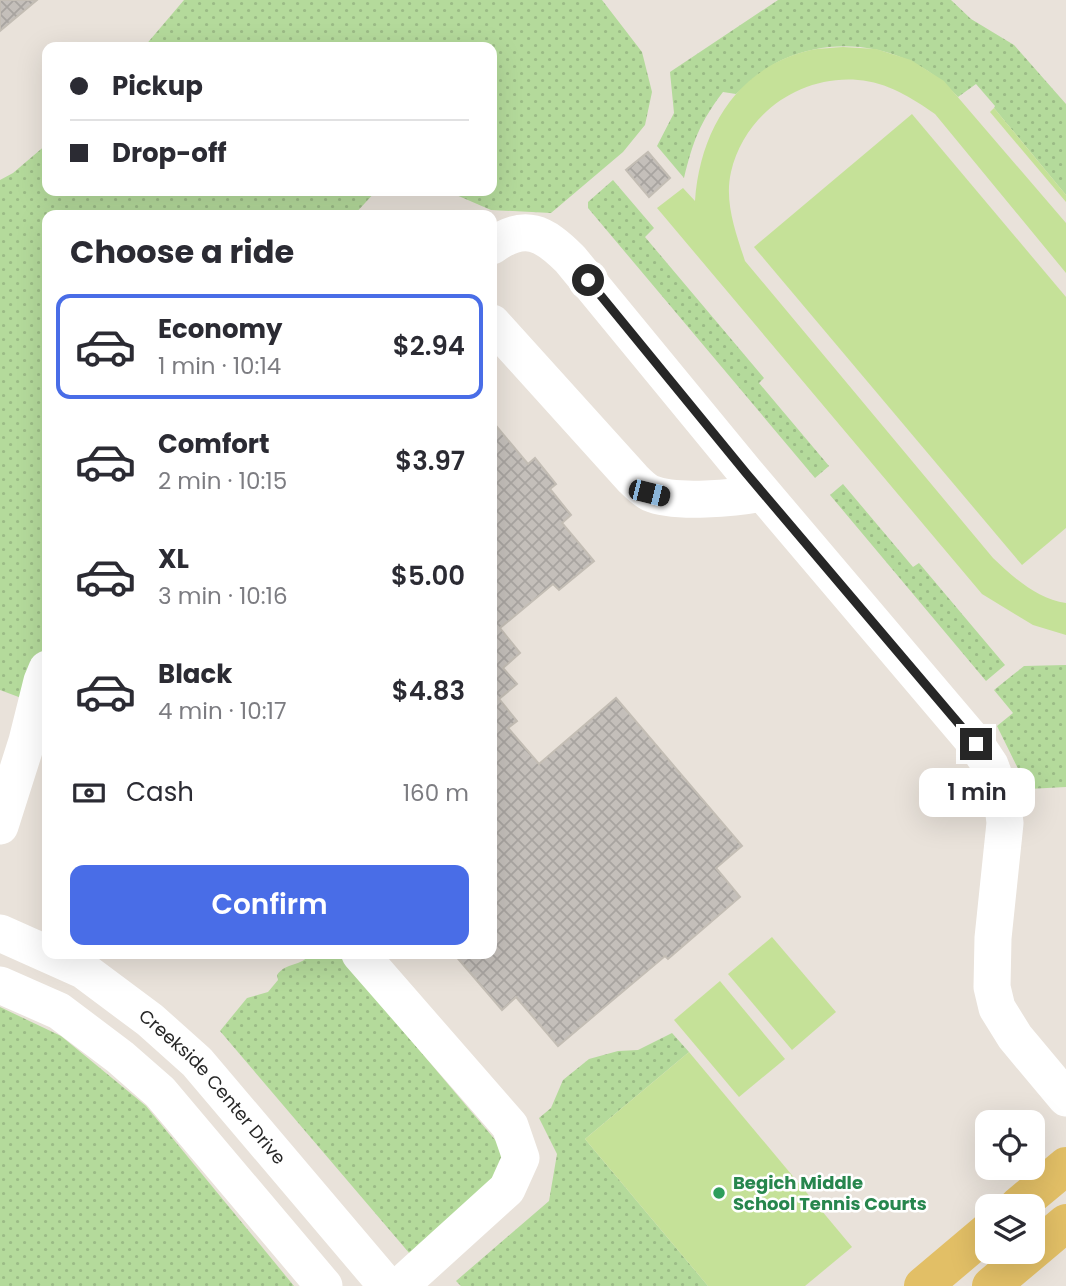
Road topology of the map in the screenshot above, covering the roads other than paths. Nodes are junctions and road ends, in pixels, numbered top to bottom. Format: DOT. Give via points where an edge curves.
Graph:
graph roads {
  1 [pos="497,243"];
  2 [pos="497,329"];
  3 [pos="762,493"];
  4 [pos="42,679"];
  5 [pos="37,744"];
  6 [pos="0,826"];
  7 [pos="0,933"];
  8 [pos="42,952"];
  9 [pos="58,959"];
  10 [pos="364,959"];
  11 [pos="0,985"];
  12 [pos="1066,1098"];
  13 [pos="1066,1166"];
  14 [pos="1032,1194"];
  15 [pos="1066,1223"];
  16 [pos="975,1242"];
  17 [pos="324,1286"];
  18 [pos="390,1286"];
  19 [pos="923,1286"];
  20 [pos="991,1286"];
  1 -- 3 [label="street" via="515,233 532,233 552,241"];
  2 -- 3 [label="street" via="649,493 726,499"];
  3 -- 12 [label="street" via="990,765 1002,797 1005,823 992,987 1015,1037"];
  4 -- 5 [label="street"];
  5 -- 6 [label="street"];
  7 -- 8 [label="street, Creekside Center Drive"];
  9 -- 18 [label="street, Creekside Center Drive" via="83,970 197,1062"];
  10 -- 18 [label="street" via="510,1126 521,1158 508,1189"];
  11 -- 17 [label="street" via="59,1011 160,1093"];
  13 -- 14 [label="main road"];
  15 -- 20 [label="main road"];
  16 -- 19 [label="main road"];
}
